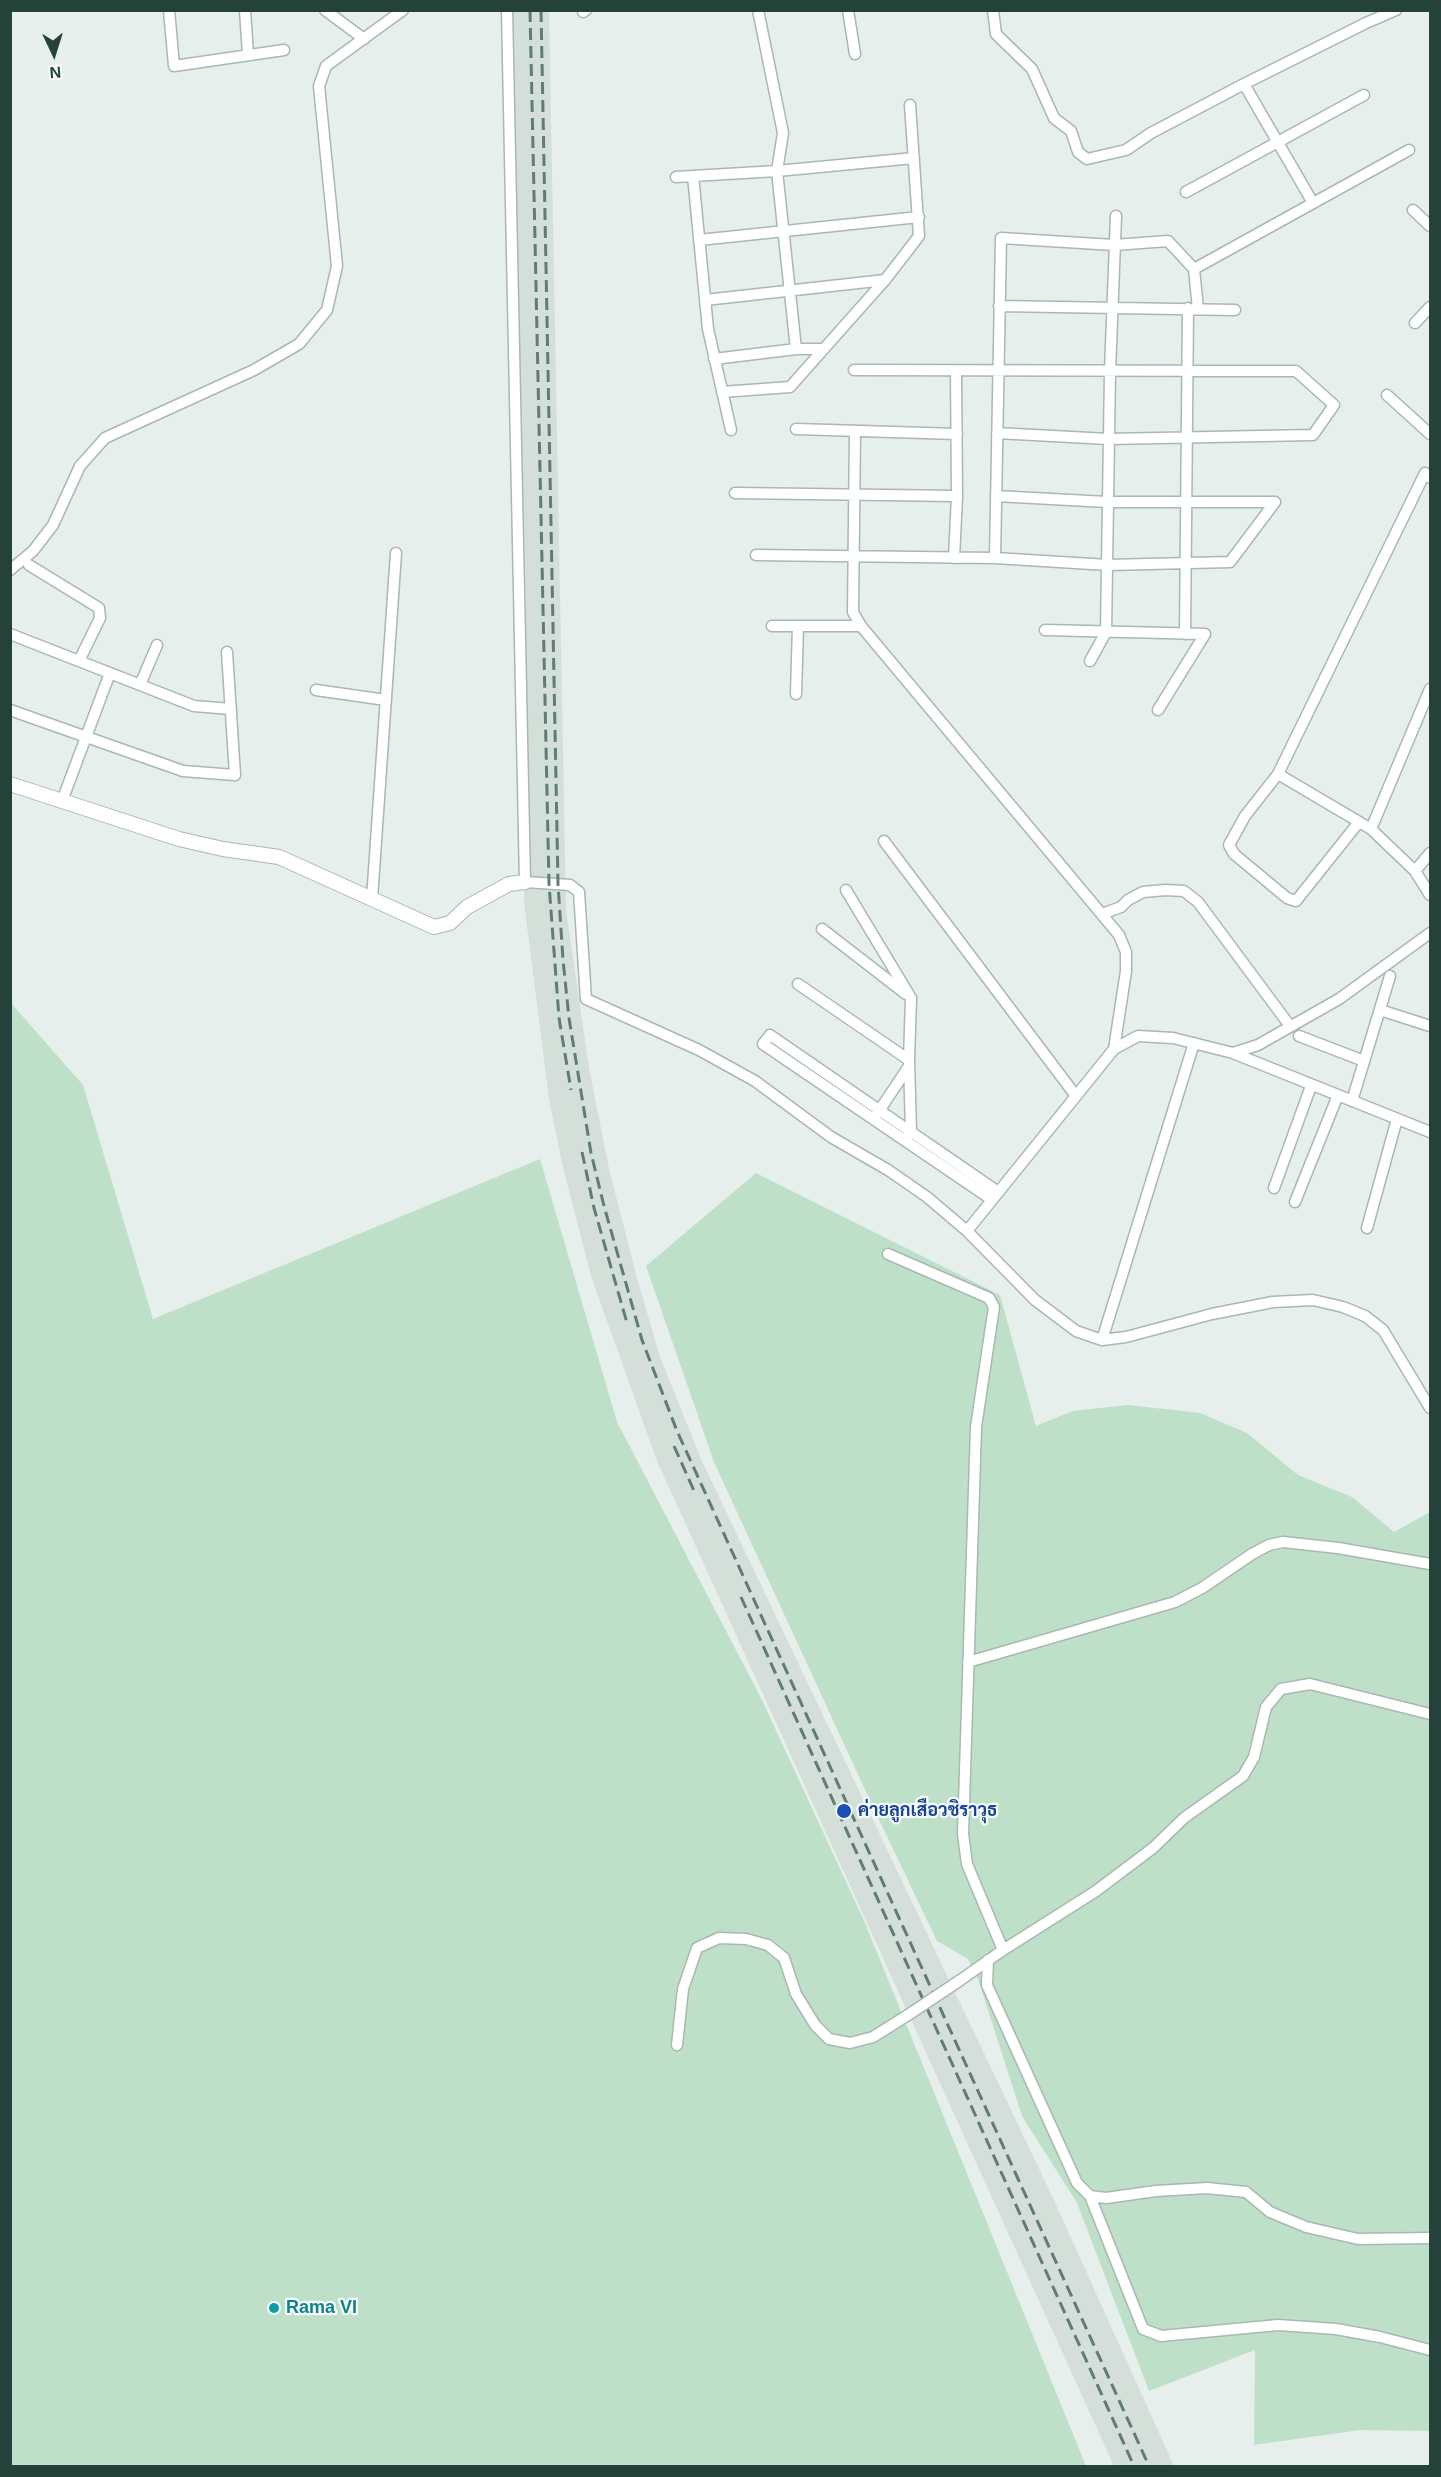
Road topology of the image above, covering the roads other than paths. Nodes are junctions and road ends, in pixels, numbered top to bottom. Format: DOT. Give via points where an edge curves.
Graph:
graph roads {
  1 [pos="169,10"];
  2 [pos="245,10"];
  3 [pos="325,10"];
  4 [pos="403,10"];
  5 [pos="507,10"];
  6 [pos="848,10"];
  7 [pos="993,10"];
  8 [pos="1396,10"];
  9 [pos="761,11"];
  10 [pos="364,39"];
  11 [pos="284,51"];
  12 [pos="855,54"];
  13 [pos="248,55"];
  14 [pos="1244,84"];
  15 [pos="1364,95"];
  16 [pos="910,105"];
  17 [pos="1278,143"];
  18 [pos="1408,150"];
  19 [pos="914,158"];
  20 [pos="777,171"];
  21 [pos="693,176"];
  22 [pos="676,177"];
  23 [pos="1186,192"];
  24 [pos="1313,203"];
  25 [pos="1413,210"];
  26 [pos="1116,216"];
  27 [pos="919,217"];
  28 [pos="1431,226"];
  29 [pos="782,230"];
  30 [pos="699,240"];
  31 [pos="1114,245"];
  32 [pos="1194,269"];
  33 [pos="885,280"];
  34 [pos="789,291"];
  35 [pos="705,300"];
  36 [pos="999,306"];
  37 [pos="1431,307"];
  38 [pos="1112,308"];
  39 [pos="1193,309"];
  40 [pos="1235,310"];
  41 [pos="1414,323"];
  42 [pos="823,349"];
  43 [pos="796,350"];
  44 [pos="714,359"];
  45 [pos="854,370"];
  46 [pos="956,371"];
  47 [pos="997,371"];
  48 [pos="1188,371"];
  49 [pos="1110,372"];
  50 [pos="722,392"];
  51 [pos="1387,395"];
  52 [pos="796,429"];
  53 [pos="731,430"];
  54 [pos="855,430"];
  55 [pos="997,433"];
  56 [pos="957,434"];
  57 [pos="1431,434"];
  58 [pos="1188,437"];
  59 [pos="1108,439"];
  60 [pos="1431,478"];
  61 [pos="735,493"];
  62 [pos="855,494"];
  63 [pos="957,496"];
  64 [pos="996,496"];
  65 [pos="1107,502"];
  66 [pos="1187,502"];
  67 [pos="396,553"];
  68 [pos="756,555"];
  69 [pos="854,558"];
  70 [pos="954,558"];
  71 [pos="995,558"];
  72 [pos="1186,563"];
  73 [pos="1107,565"];
  74 [pos="29,566"];
  75 [pos="10,570"];
  76 [pos="772,626"];
  77 [pos="798,626"];
  78 [pos="861,626"];
  79 [pos="1045,630"];
  80 [pos="1106,632"];
  81 [pos="10,634"];
  82 [pos="1185,634"];
  83 [pos="157,645"];
  84 [pos="227,652"];
  85 [pos="79,661"];
  86 [pos="1090,662"];
  87 [pos="111,673"];
  88 [pos="140,685"];
  89 [pos="1431,689"];
  90 [pos="316,690"];
  91 [pos="796,694"];
  92 [pos="386,700"];
  93 [pos="231,709"];
  94 [pos="1158,710"];
  95 [pos="10,711"];
  96 [pos="86,737"];
  97 [pos="1278,774"];
  98 [pos="10,784"];
  99 [pos="62,801"];
  100 [pos="1359,822"];
  101 [pos="1371,829"];
  102 [pos="884,841"];
  103 [pos="1431,853"];
  104 [pos="1415,872"];
  105 [pos="525,882"];
  106 [pos="846,890"];
  107 [pos="1431,895"];
  108 [pos="372,899"];
  109 [pos="1102,914"];
  110 [pos="822,929"];
  111 [pos="1431,933"];
  112 [pos="1390,976"];
  113 [pos="798,984"];
  114 [pos="911,998"];
  115 [pos="1380,1010"];
  116 [pos="1290,1026"];
  117 [pos="1431,1026"];
  118 [pos="1299,1036"];
  119 [pos="1194,1043"];
  120 [pos="1114,1049"];
  121 [pos="1233,1053"];
  122 [pos="1364,1061"];
  123 [pos="909,1063"];
  124 [pos="815,1073"];
  125 [pos="1311,1086"];
  126 [pos="1338,1095"];
  127 [pos="1076,1096"];
  128 [pos="1352,1101"];
  129 [pos="877,1115"];
  130 [pos="1397,1119"];
  131 [pos="1431,1132"];
  132 [pos="908,1136"];
  133 [pos="1274,1188"];
  134 [pos="994,1195"];
  135 [pos="1295,1202"];
  136 [pos="1367,1228"];
  137 [pos="967,1230"];
  138 [pos="888,1254"];
  139 [pos="1102,1340"];
  140 [pos="1431,1408"];
  141 [pos="1431,1564"];
  142 [pos="968,1662"];
  143 [pos="1431,1714"];
  144 [pos="1003,1950"];
  145 [pos="988,1960"];
  146 [pos="677,2045"];
  147 [pos="1090,2196"];
  148 [pos="1431,2238"];
  149 [pos="1431,2350"];
  1 -- 13 [label="street" via="174,66"];
  2 -- 13 [label="street"];
  3 -- 10 [label="street"];
  4 -- 10 [label="street"];
  5 -- 105 [label="street"];
  6 -- 12 [label="street"];
  7 -- 14 [label="street" via="996,34 1032,69 1054,118 1071,131 1078,152 1087,159 1126,150"];
  8 -- 14 [label="street"];
  9 -- 20 [label="street" via="783,133"];
  10 -- 75 [label="street" via="326,66 320,86 336,266 327,310 299,344 272,360 105,438 80,466 54,525 33,551"];
  11 -- 13 [label="street"];
  14 -- 17 [label="street"];
  15 -- 17 [label="street"];
  16 -- 19 [label="street"];
  17 -- 23 [label="street"];
  17 -- 24 [label="street"];
  18 -- 24 [label="street"];
  19 -- 20 [label="street"];
  19 -- 27 [label="street"];
  20 -- 21 [label="street"];
  20 -- 29 [label="street"];
  21 -- 22 [label="street"];
  21 -- 30 [label="street"];
  24 -- 32 [label="street"];
  25 -- 28 [label="street"];
  26 -- 31 [label="street"];
  27 -- 29 [label="street"];
  27 -- 33 [label="street" via="919,236"];
  29 -- 30 [label="street"];
  29 -- 34 [label="street"];
  30 -- 35 [label="street"];
  31 -- 32 [label="street" via="1168,241"];
  31 -- 36 [label="street" via="1001,238"];
  31 -- 38 [label="street"];
  32 -- 39 [label="street"];
  33 -- 34 [label="street"];
  33 -- 42 [label="street"];
  34 -- 35 [label="street"];
  34 -- 43 [label="street"];
  35 -- 44 [label="street"];
  36 -- 38 [label="street"];
  36 -- 47 [label="street"];
  37 -- 41 [label="street"];
  38 -- 39 [label="street"];
  38 -- 49 [label="street"];
  39 -- 40 [label="street"];
  39 -- 48 [label="street"];
  42 -- 43 [label="street"];
  42 -- 50 [label="street" via="790,387"];
  43 -- 44 [label="street"];
  44 -- 50 [label="street"];
  45 -- 46 [label="street"];
  46 -- 47 [label="street"];
  46 -- 56 [label="street"];
  47 -- 49 [label="street"];
  47 -- 55 [label="street"];
  48 -- 49 [label="street"];
  48 -- 58 [label="street"];
  48 -- 58 [label="street" via="1296,371 1334,405 1313,435"];
  49 -- 59 [label="street"];
  50 -- 53 [label="street"];
  51 -- 57 [label="street"];
  52 -- 54 [label="street"];
  54 -- 56 [label="street"];
  54 -- 62 [label="street"];
  55 -- 59 [label="street"];
  55 -- 64 [label="street"];
  56 -- 63 [label="street"];
  58 -- 59 [label="street"];
  58 -- 66 [label="street"];
  59 -- 65 [label="street"];
  60 -- 97 [label="street" via="1425,473"];
  61 -- 62 [label="street"];
  62 -- 63 [label="street"];
  62 -- 69 [label="street"];
  63 -- 70 [label="street"];
  64 -- 65 [label="street"];
  64 -- 71 [label="street"];
  65 -- 66 [label="street"];
  65 -- 73 [label="street"];
  66 -- 72 [label="street"];
  66 -- 72 [label="street" via="1275,502 1230,562"];
  67 -- 92 [label="street"];
  68 -- 69 [label="street"];
  69 -- 70 [label="street"];
  69 -- 78 [label="street" via="853,612"];
  70 -- 71 [label="street"];
  71 -- 73 [label="street"];
  72 -- 73 [label="street"];
  72 -- 82 [label="street"];
  73 -- 80 [label="street"];
  74 -- 85 [label="street" via="99,608 100,618"];
  76 -- 77 [label="street"];
  77 -- 78 [label="street"];
  77 -- 91 [label="street"];
  78 -- 109 [label="street"];
  79 -- 80 [label="street"];
  80 -- 82 [label="street"];
  80 -- 86 [label="street"];
  81 -- 85 [label="street"];
  82 -- 94 [label="street" via="1205,634"];
  83 -- 88 [label="street"];
  84 -- 93 [label="street"];
  85 -- 87 [label="street"];
  87 -- 88 [label="street"];
  87 -- 96 [label="street"];
  88 -- 93 [label="street" via="194,706"];
  89 -- 101 [label="street"];
  90 -- 92 [label="street"];
  92 -- 108 [label="street"];
  93 -- 96 [label="street" via="235,775 183,771"];
  95 -- 96 [label="street"];
  96 -- 99 [label="street"];
  97 -- 100 [label="street"];
  97 -- 100 [label="street" via="1245,816 1229,845 1234,854 1291,901 1301,897"];
  98 -- 99 [label="street"];
  99 -- 108 [label="street" via="179,839 279,857"];
  100 -- 101 [label="street"];
  101 -- 104 [label="street"];
  102 -- 127 [label="street"];
  103 -- 104 [label="street"];
  104 -- 107 [label="street"];
  105 -- 108 [label="street" via="509,884 467,907 450,923 434,927"];
  105 -- 137 [label="street" via="570,885 579,892 586,999 699,1050 755,1081 831,1137 927,1197"];
  106 -- 114 [label="street"];
  109 -- 116 [label="street" via="1143,892 1185,891 1198,902"];
  109 -- 120 [label="street" via="1119,935 1126,952"];
  110 -- 114 [label="street"];
  111 -- 116 [label="street" via="1339,999"];
  112 -- 115 [label="street"];
  113 -- 123 [label="street"];
  114 -- 123 [label="street"];
  115 -- 117 [label="street"];
  115 -- 122 [label="street"];
  116 -- 121 [label="street" via="1258,1045"];
  118 -- 122 [label="street"];
  119 -- 120 [label="street" via="1138,1036"];
  119 -- 121 [label="street"];
  119 -- 139 [label="street"];
  120 -- 127 [label="street"];
  121 -- 125 [label="street"];
  122 -- 128 [label="street"];
  123 -- 129 [label="street"];
  123 -- 132 [label="street"];
  124 -- 129 [label="street"];
  125 -- 126 [label="street"];
  125 -- 133 [label="street"];
  126 -- 128 [label="street"];
  126 -- 135 [label="street"];
  127 -- 134 [label="street"];
  128 -- 130 [label="street"];
  129 -- 132 [label="street"];
  130 -- 131 [label="street"];
  130 -- 136 [label="street"];
  132 -- 134 [label="street"];
  134 -- 137 [label="street"];
  137 -- 139 [label="street" via="1035,1300 1076,1331"];
  138 -- 142 [label="street" via="988,1298 994,1307 976,1427"];
  139 -- 140 [label="street" via="1273,1302 1313,1300 1365,1316 1383,1330"];
  141 -- 142 [label="street" via="1283,1542 1252,1554 1175,1602"];
  142 -- 144 [label="street" via="964,1851"];
  143 -- 144 [label="street" via="1310,1684 1281,1689 1266,1707 1254,1757 1243,1776 1184,1818 1153,1848 1096,1891"];
  144 -- 145 [label="street"];
  145 -- 146 [label="street, bridge" via="877,2035 850,2043 829,2039 815,2025 796,1994 784,1958 768,1945 719,1938 697,1948 683,1989"];
  145 -- 147 [label="street" via="987,1985 1077,2183"];
  147 -- 148 [label="street" via="1106,2198 1207,2188 1246,2193 1270,2212 1306,2227 1358,2239"];
  147 -- 149 [label="street" via="1143,2329 1161,2336 1278,2325 1324,2328"];
}
